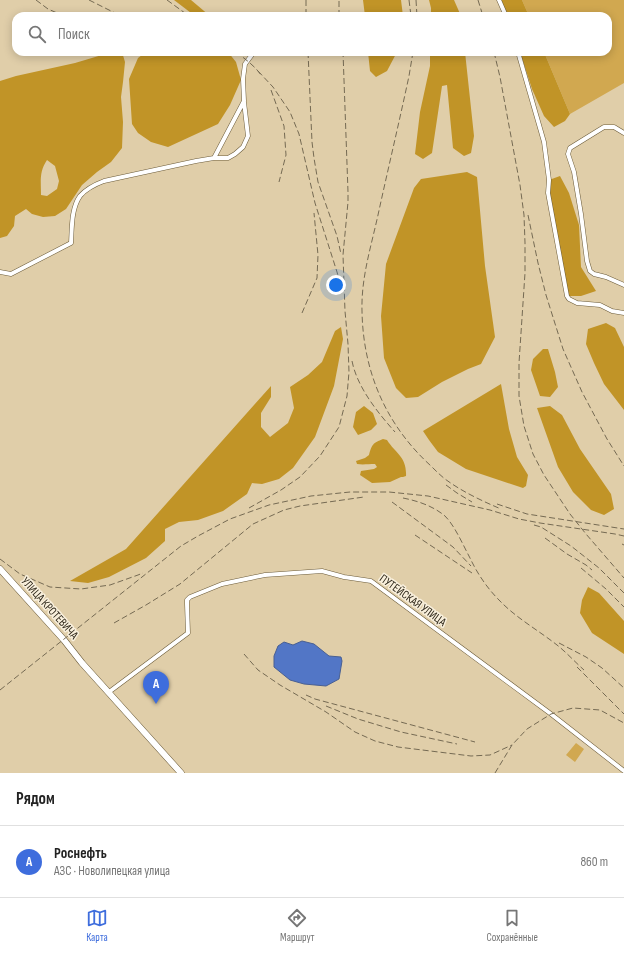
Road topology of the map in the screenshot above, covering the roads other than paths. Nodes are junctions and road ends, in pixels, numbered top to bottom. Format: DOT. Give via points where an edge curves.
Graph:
graph roads {
  1 [pos="499,0"];
  2 [pos="504,12"];
  3 [pos="251,56"];
  4 [pos="519,56"];
  5 [pos="244,101"];
  6 [pos="624,133"];
  7 [pos="214,158"];
  8 [pos="0,272"];
  9 [pos="624,285"];
  10 [pos="624,313"];
  11 [pos="0,569"];
  12 [pos="109,692"];
  13 [pos="621,771"];
  14 [pos="181,773"];
  1 -- 2 [label="street"];
  3 -- 5 [label="street" via="245,64"];
  4 -- 10 [label="street" via="545,149 548,193 568,299"];
  5 -- 7 [label="street"];
  5 -- 7 [label="street" via="248,136 243,147 228,158"];
  6 -- 9 [label="street" via="614,127 604,127 570,148 568,154 574,172 590,271"];
  7 -- 8 [label="street" via="97,184 80,196 76,205 71,243 11,274"];
  11 -- 12 [label="street, УЛИЦА КРОТЕВИЧА"];
  12 -- 13 [label="street, ПУТЕЙСКАЯ УЛИЦА" via="188,633 187,600 190,597 222,584 265,575 322,571 371,581 551,714"];
  12 -- 14 [label="street, УЛИЦА КРОТЕВИЧА"];
}
